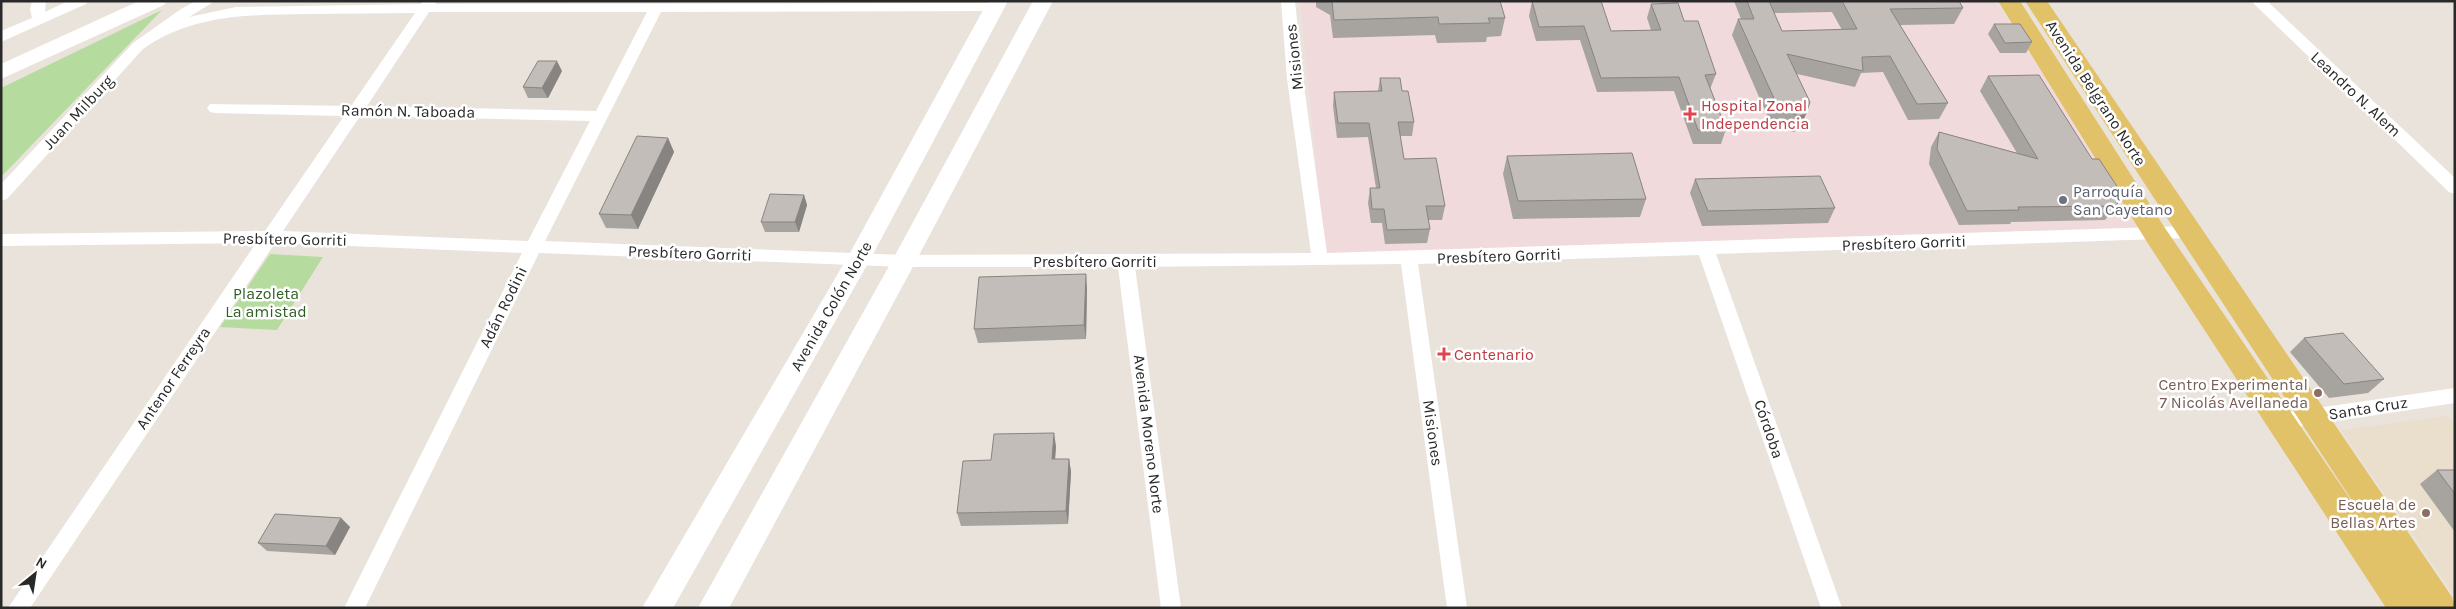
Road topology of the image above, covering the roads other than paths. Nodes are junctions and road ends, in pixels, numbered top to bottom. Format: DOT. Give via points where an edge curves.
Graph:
graph roads {
  1 [pos="39,1"];
  2 [pos="81,1"];
  3 [pos="119,1"];
  4 [pos="157,1"];
  5 [pos="208,1"];
  6 [pos="1043,1"];
  7 [pos="1288,1"];
  8 [pos="2008,1"];
  9 [pos="2036,1"];
  10 [pos="2258,1"];
  11 [pos="696,4"];
  12 [pos="996,4"];
  13 [pos="428,5"];
  14 [pos="656,8"];
  15 [pos="39,19"];
  16 [pos="158,32"];
  17 [pos="1,37"];
  18 [pos="1,54"];
  19 [pos="1,72"];
  20 [pos="215,108"];
  21 [pos="354,110"];
  22 [pos="600,116"];
  23 [pos="2455,188"];
  24 [pos="1,195"];
  25 [pos="2188,232"];
  26 [pos="2156,235"];
  27 [pos="269,237"];
  28 [pos="1,240"];
  29 [pos="533,248"];
  30 [pos="1706,250"];
  31 [pos="859,258"];
  32 [pos="1409,258"];
  33 [pos="1320,260"];
  34 [pos="904,261"];
  35 [pos="1126,261"];
  36 [pos="2455,395"];
  37 [pos="2314,416"];
  38 [pos="2282,421"];
  39 [pos="18,608"];
  40 [pos="354,608"];
  41 [pos="657,608"];
  42 [pos="714,608"];
  43 [pos="1171,608"];
  44 [pos="1458,608"];
  45 [pos="1832,608"];
  46 [pos="2405,608"];
  47 [pos="2440,608"];
  1 -- 15 [label="street"];
  2 -- 15 [label="street"];
  3 -- 18 [label="main road"];
  4 -- 19 [label="main road"];
  5 -- 16 [label="street, Juan Milburg"];
  6 -- 34 [label="main road"];
  7 -- 33 [label="street, Misiones" via="1294,74"];
  8 -- 26 [label="main road, Avenida Belgrano Norte"];
  9 -- 25 [label="main road, Avenida Belgrano Norte"];
  10 -- 23 [label="street, Leandro N. Alem"];
  11 -- 12 [label="street"];
  11 -- 14 [label="street"];
  12 -- 31 [label="main road, Avenida Colón Norte"];
  13 -- 14 [label="street"];
  13 -- 16 [label="street" via="236,11"];
  13 -- 21 [label="street, Antenor Ferreyra"];
  14 -- 22 [label="street, Adán Rodini"];
  15 -- 17 [label="street"];
  16 -- 24 [label="street, Juan Milburg" via="138,46"];
  20 -- 21 [label="street, Ramón N. Taboada"];
  21 -- 22 [label="street, Ramón N. Taboada"];
  21 -- 27 [label="street, Antenor Ferreyra"];
  22 -- 29 [label="street, Adán Rodini"];
  25 -- 26 [label="street, Presbítero Gorriti"];
  25 -- 37 [label="main road, Avenida Belgrano Norte"];
  26 -- 30 [label="street, Presbítero Gorriti"];
  26 -- 38 [label="main road, Avenida Belgrano Norte"];
  27 -- 28 [label="street, Presbítero Gorriti"];
  27 -- 29 [label="street, Presbítero Gorriti"];
  27 -- 39 [label="street, Antenor Ferreyra"];
  29 -- 31 [label="street, Presbítero Gorriti"];
  29 -- 40 [label="street, Adán Rodini"];
  30 -- 32 [label="street, Presbítero Gorriti"];
  30 -- 45 [label="street, Córdoba"];
  31 -- 34 [label="street, Presbítero Gorriti"];
  31 -- 41 [label="main road, Avenida Colón Norte"];
  32 -- 33 [label="street, Presbítero Gorriti"];
  32 -- 44 [label="street, Misiones"];
  33 -- 35 [label="street, Presbítero Gorriti"];
  34 -- 35 [label="street, Presbítero Gorriti"];
  34 -- 42 [label="main road"];
  35 -- 43 [label="street, Avenida Moreno Norte"];
  36 -- 37 [label="street, Santa Cruz"];
  37 -- 38 [label="street, Santa Cruz"];
  37 -- 47 [label="main road, Avenida Belgrano Norte"];
  38 -- 46 [label="main road, Avenida Belgrano Norte"];
}
